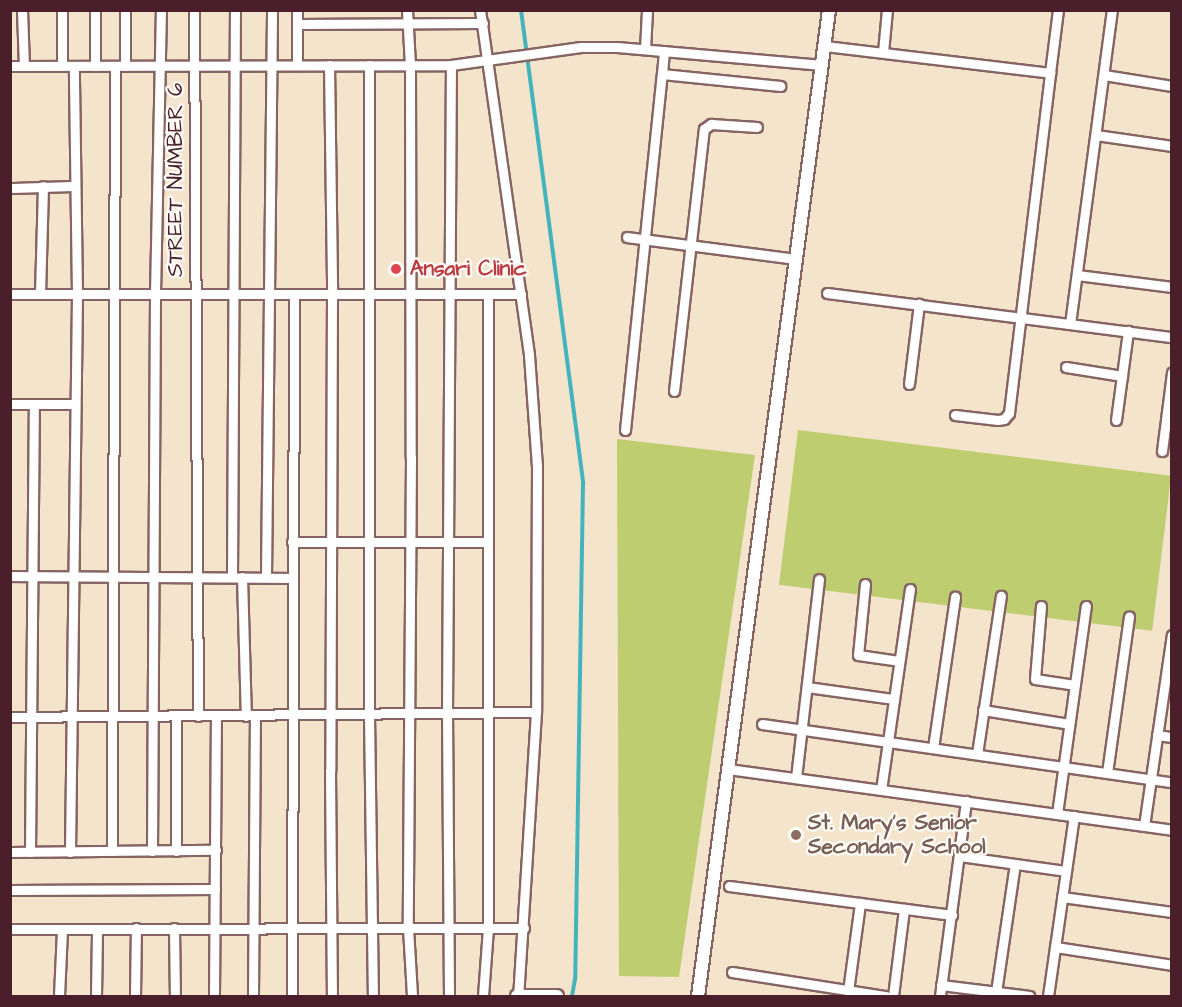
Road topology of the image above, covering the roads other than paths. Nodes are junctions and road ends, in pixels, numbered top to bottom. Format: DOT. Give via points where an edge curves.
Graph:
graph roads {
  1 [pos="22,10"];
  2 [pos="62,10"];
  3 [pos="95,10"];
  4 [pos="125,10"];
  5 [pos="161,10"];
  6 [pos="194,10"];
  7 [pos="235,10"];
  8 [pos="272,10"];
  9 [pos="297,10"];
  10 [pos="407,10"];
  11 [pos="480,10"];
  12 [pos="647,10"];
  13 [pos="829,10"];
  14 [pos="887,10"];
  15 [pos="1058,10"];
  16 [pos="1112,10"];
  17 [pos="483,23"];
  18 [pos="297,24"];
  19 [pos="408,24"];
  20 [pos="825,45"];
  21 [pos="645,49"];
  22 [pos="664,51"];
  23 [pos="883,52"];
  24 [pos="489,60"];
  25 [pos="236,65"];
  26 [pos="273,65"];
  27 [pos="297,65"];
  28 [pos="329,65"];
  29 [pos="369,65"];
  30 [pos="410,65"];
  31 [pos="452,65"];
  32 [pos="822,65"];
  33 [pos="10,66"];
  34 [pos="24,66"];
  35 [pos="62,66"];
  36 [pos="74,66"];
  37 [pos="95,66"];
  38 [pos="120,66"];
  39 [pos="158,67"];
  40 [pos="194,67"];
  41 [pos="1050,73"];
  42 [pos="662,74"];
  43 [pos="1104,75"];
  44 [pos="780,86"];
  45 [pos="1172,86"];
  46 [pos="757,128"];
  47 [pos="1096,135"];
  48 [pos="1172,146"];
  49 [pos="43,186"];
  50 [pos="75,186"];
  51 [pos="10,188"];
  52 [pos="627,237"];
  53 [pos="646,240"];
  54 [pos="691,245"];
  55 [pos="796,259"];
  56 [pos="1077,275"];
  57 [pos="1172,287"];
  58 [pos="450,293"];
  59 [pos="827,293"];
  60 [pos="10,294"];
  61 [pos="40,294"];
  62 [pos="77,294"];
  63 [pos="114,294"];
  64 [pos="154,294"];
  65 [pos="194,294"];
  66 [pos="232,294"];
  67 [pos="269,294"];
  68 [pos="294,294"];
  69 [pos="332,294"];
  70 [pos="370,294"];
  71 [pos="410,294"];
  72 [pos="488,294"];
  73 [pos="521,294"];
  74 [pos="919,304"];
  75 [pos="1022,318"];
  76 [pos="1070,324"];
  77 [pos="1128,331"];
  78 [pos="1172,337"];
  79 [pos="1066,367"];
  80 [pos="1172,373"];
  81 [pos="1122,376"];
  82 [pos="909,384"];
  83 [pos="674,391"];
  84 [pos="10,404"];
  85 [pos="34,404"];
  86 [pos="75,404"];
  87 [pos="956,415"];
  88 [pos="1116,420"];
  89 [pos="625,430"];
  90 [pos="1162,451"];
  91 [pos="292,542"];
  92 [pos="331,542"];
  93 [pos="487,542"];
  94 [pos="370,543"];
  95 [pos="410,543"];
  96 [pos="447,543"];
  97 [pos="10,576"];
  98 [pos="33,576"];
  99 [pos="72,577"];
  100 [pos="114,577"];
  101 [pos="152,577"];
  102 [pos="196,577"];
  103 [pos="237,577"];
  104 [pos="266,577"];
  105 [pos="292,578"];
  106 [pos="819,579"];
  107 [pos="865,584"];
  108 [pos="909,589"];
  109 [pos="1000,596"];
  110 [pos="954,597"];
  111 [pos="1041,606"];
  112 [pos="1086,606"];
  113 [pos="1129,617"];
  114 [pos="1172,635"];
  115 [pos="899,661"];
  116 [pos="1075,685"];
  117 [pos="807,687"];
  118 [pos="894,699"];
  119 [pos="983,711"];
  120 [pos="536,712"];
  121 [pos="447,713"];
  122 [pos="408,714"];
  123 [pos="487,714"];
  124 [pos="369,715"];
  125 [pos="152,716"];
  126 [pos="176,716"];
  127 [pos="198,716"];
  128 [pos="216,716"];
  129 [pos="250,716"];
  130 [pos="292,716"];
  131 [pos="330,716"];
  132 [pos="10,717"];
  133 [pos="30,717"];
  134 [pos="73,717"];
  135 [pos="112,717"];
  136 [pos="762,724"];
  137 [pos="1069,724"];
  138 [pos="802,730"];
  139 [pos="1157,735"];
  140 [pos="1172,737"];
  141 [pos="888,742"];
  142 [pos="933,748"];
  143 [pos="977,754"];
  144 [pos="1064,766"];
  145 [pos="728,768"];
  146 [pos="1107,773"];
  147 [pos="796,778"];
  148 [pos="1151,779"];
  149 [pos="1172,782"];
  150 [pos="881,790"];
  151 [pos="966,801"];
  152 [pos="1057,814"];
  153 [pos="1074,816"];
  154 [pos="1144,826"];
  155 [pos="1172,830"];
  156 [pos="216,850"];
  157 [pos="152,851"];
  158 [pos="176,851"];
  159 [pos="10,852"];
  160 [pos="30,852"];
  161 [pos="70,852"];
  162 [pos="112,852"];
  163 [pos="958,856"];
  164 [pos="1015,864"];
  165 [pos="1066,871"];
  166 [pos="729,886"];
  167 [pos="215,888"];
  168 [pos="10,890"];
  169 [pos="1062,897"];
  170 [pos="860,903"];
  171 [pos="904,909"];
  172 [pos="1172,912"];
  173 [pos="951,915"];
  174 [pos="136,928"];
  175 [pos="174,928"];
  176 [pos="214,928"];
  177 [pos="253,928"];
  178 [pos="292,928"];
  179 [pos="332,928"];
  180 [pos="371,928"];
  181 [pos="408,928"];
  182 [pos="449,928"];
  183 [pos="488,928"];
  184 [pos="524,928"];
  185 [pos="10,929"];
  186 [pos="62,929"];
  187 [pos="97,929"];
  188 [pos="1055,947"];
  189 [pos="1172,965"];
  190 [pos="732,972"];
  191 [pos="941,984"];
  192 [pos="848,991"];
  193 [pos="996,992"];
  194 [pos="59,996"];
  195 [pos="96,996"];
  196 [pos="135,996"];
  197 [pos="175,996"];
  198 [pos="214,996"];
  199 [pos="253,996"];
  200 [pos="292,996"];
  201 [pos="332,996"];
  202 [pos="373,996"];
  203 [pos="412,996"];
  204 [pos="448,996"];
  205 [pos="483,996"];
  206 [pos="522,996"];
  207 [pos="557,996"];
  208 [pos="698,996"];
  209 [pos="886,996"];
  210 [pos="893,996"];
  211 [pos="940,996"];
  212 [pos="1029,996"];
  213 [pos="1048,996"];
  1 -- 34 [label="street"];
  2 -- 35 [label="street"];
  3 -- 37 [label="street"];
  4 -- 38 [label="street"];
  5 -- 39 [label="street"];
  6 -- 40 [label="street, STREET NUMBER 6"];
  7 -- 25 [label="street"];
  8 -- 26 [label="street"];
  9 -- 18 [label="street"];
  10 -- 19 [label="street"];
  11 -- 17 [label="street"];
  12 -- 21 [label="street"];
  13 -- 20 [label="street"];
  14 -- 23 [label="street"];
  15 -- 41 [label="street"];
  16 -- 43 [label="street"];
  17 -- 19 [label="street"];
  17 -- 24 [label="street"];
  18 -- 19 [label="street"];
  18 -- 27 [label="street"];
  19 -- 30 [label="street"];
  20 -- 23 [label="street"];
  20 -- 32 [label="street"];
  21 -- 22 [label="street"];
  21 -- 24 [label="street" via="581,47"];
  22 -- 32 [label="street"];
  22 -- 42 [label="street"];
  23 -- 41 [label="street"];
  24 -- 31 [label="street"];
  24 -- 73 [label="street"];
  25 -- 26 [label="street"];
  25 -- 40 [label="street"];
  25 -- 66 [label="street"];
  26 -- 27 [label="street"];
  26 -- 67 [label="street"];
  27 -- 28 [label="street"];
  28 -- 29 [label="street"];
  28 -- 69 [label="street"];
  29 -- 30 [label="street"];
  29 -- 70 [label="street"];
  30 -- 31 [label="street"];
  30 -- 71 [label="street"];
  31 -- 58 [label="street"];
  32 -- 55 [label="street"];
  33 -- 34 [label="street"];
  34 -- 35 [label="street"];
  35 -- 36 [label="street"];
  36 -- 37 [label="street"];
  36 -- 50 [label="street"];
  37 -- 38 [label="street"];
  38 -- 39 [label="street"];
  38 -- 63 [label="street"];
  39 -- 40 [label="street"];
  39 -- 64 [label="street"];
  40 -- 65 [label="street, STREET NUMBER 6"];
  41 -- 75 [label="street"];
  42 -- 44 [label="street"];
  42 -- 53 [label="street"];
  43 -- 45 [label="street"];
  43 -- 47 [label="street"];
  46 -- 54 [label="street" via="711,124 704,129"];
  47 -- 48 [label="street"];
  47 -- 56 [label="street"];
  49 -- 50 [label="street"];
  49 -- 51 [label="street"];
  49 -- 61 [label="street"];
  50 -- 62 [label="street"];
  52 -- 53 [label="street"];
  53 -- 54 [label="street"];
  53 -- 89 [label="street"];
  54 -- 55 [label="street"];
  54 -- 83 [label="street"];
  55 -- 145 [label="street"];
  56 -- 57 [label="street"];
  56 -- 76 [label="street"];
  58 -- 71 [label="street"];
  58 -- 72 [label="street"];
  58 -- 96 [label="street"];
  59 -- 74 [label="street"];
  60 -- 61 [label="street"];
  61 -- 62 [label="street"];
  62 -- 63 [label="street"];
  62 -- 86 [label="street"];
  63 -- 64 [label="street"];
  63 -- 100 [label="street"];
  64 -- 65 [label="street"];
  64 -- 101 [label="street"];
  65 -- 66 [label="street"];
  65 -- 102 [label="street, STREET NUMBER 6"];
  66 -- 67 [label="street"];
  66 -- 103 [label="street"];
  67 -- 68 [label="street"];
  67 -- 104 [label="street"];
  68 -- 69 [label="street"];
  68 -- 91 [label="street"];
  69 -- 70 [label="street"];
  69 -- 92 [label="street"];
  70 -- 71 [label="street"];
  70 -- 94 [label="street"];
  71 -- 95 [label="street"];
  72 -- 73 [label="street"];
  72 -- 93 [label="street"];
  73 -- 120 [label="street" via="530,355 537,466"];
  74 -- 75 [label="street"];
  74 -- 82 [label="street"];
  75 -- 76 [label="street"];
  75 -- 87 [label="street" via="1009,413 998,420"];
  76 -- 77 [label="street"];
  77 -- 78 [label="street"];
  77 -- 81 [label="street"];
  79 -- 81 [label="street"];
  80 -- 90 [label="street"];
  81 -- 88 [label="street"];
  84 -- 85 [label="street"];
  85 -- 86 [label="street"];
  85 -- 98 [label="street"];
  86 -- 99 [label="street"];
  91 -- 92 [label="street"];
  91 -- 105 [label="street"];
  92 -- 94 [label="street"];
  92 -- 131 [label="street"];
  93 -- 96 [label="street"];
  93 -- 123 [label="street"];
  94 -- 95 [label="street"];
  94 -- 124 [label="street"];
  95 -- 96 [label="street"];
  95 -- 122 [label="street"];
  96 -- 121 [label="street"];
  97 -- 98 [label="street"];
  98 -- 99 [label="street"];
  98 -- 133 [label="street"];
  99 -- 100 [label="street"];
  99 -- 134 [label="street"];
  100 -- 101 [label="street"];
  100 -- 135 [label="street"];
  101 -- 102 [label="street"];
  101 -- 125 [label="street"];
  102 -- 103 [label="street"];
  102 -- 127 [label="street, STREET NUMBER 6"];
  103 -- 104 [label="street"];
  103 -- 129 [label="street"];
  104 -- 105 [label="street"];
  105 -- 130 [label="street"];
  106 -- 117 [label="street"];
  107 -- 115 [label="street" via="858,655"];
  108 -- 115 [label="street"];
  109 -- 119 [label="street"];
  110 -- 142 [label="street"];
  111 -- 116 [label="street" via="1035,679"];
  112 -- 116 [label="street"];
  113 -- 146 [label="street"];
  114 -- 139 [label="street"];
  115 -- 118 [label="street"];
  116 -- 137 [label="street"];
  117 -- 118 [label="street"];
  117 -- 138 [label="street"];
  118 -- 141 [label="street"];
  119 -- 137 [label="street"];
  119 -- 143 [label="street"];
  120 -- 123 [label="street"];
  120 -- 184 [label="street"];
  121 -- 122 [label="street"];
  121 -- 123 [label="street"];
  121 -- 182 [label="street"];
  122 -- 124 [label="street"];
  122 -- 181 [label="street"];
  123 -- 183 [label="street"];
  124 -- 131 [label="street"];
  124 -- 180 [label="street"];
  125 -- 126 [label="street"];
  125 -- 135 [label="street"];
  125 -- 157 [label="street"];
  126 -- 127 [label="street"];
  126 -- 158 [label="street"];
  127 -- 128 [label="street"];
  128 -- 129 [label="street"];
  128 -- 156 [label="street"];
  129 -- 130 [label="street"];
  129 -- 177 [label="street"];
  130 -- 131 [label="street"];
  130 -- 178 [label="street"];
  131 -- 179 [label="street"];
  132 -- 133 [label="street"];
  133 -- 134 [label="street"];
  133 -- 160 [label="street"];
  134 -- 135 [label="street"];
  134 -- 161 [label="street"];
  135 -- 162 [label="street"];
  136 -- 138 [label="street"];
  137 -- 144 [label="street"];
  138 -- 141 [label="street"];
  138 -- 147 [label="street"];
  139 -- 140 [label="street"];
  139 -- 148 [label="street"];
  141 -- 142 [label="street"];
  141 -- 150 [label="street"];
  142 -- 143 [label="street"];
  143 -- 144 [label="street"];
  144 -- 146 [label="street"];
  144 -- 152 [label="street"];
  145 -- 147 [label="street"];
  145 -- 208 [label="street"];
  146 -- 148 [label="street"];
  147 -- 150 [label="street"];
  148 -- 149 [label="street"];
  148 -- 154 [label="street"];
  150 -- 151 [label="street"];
  151 -- 152 [label="street"];
  151 -- 163 [label="street"];
  152 -- 153 [label="street"];
  153 -- 154 [label="street"];
  153 -- 165 [label="street"];
  154 -- 155 [label="street"];
  156 -- 158 [label="street"];
  156 -- 167 [label="street"];
  157 -- 158 [label="street"];
  157 -- 162 [label="street"];
  159 -- 160 [label="street"];
  160 -- 161 [label="street"];
  161 -- 162 [label="street"];
  163 -- 164 [label="street"];
  163 -- 173 [label="street"];
  164 -- 165 [label="street"];
  164 -- 193 [label="street"];
  165 -- 169 [label="street"];
  166 -- 170 [label="street"];
  167 -- 168 [label="street"];
  167 -- 176 [label="street"];
  169 -- 172 [label="street"];
  169 -- 188 [label="street"];
  170 -- 171 [label="street"];
  170 -- 192 [label="street"];
  171 -- 173 [label="street"];
  171 -- 210 [label="street"];
  173 -- 191 [label="street"];
  174 -- 175 [label="street"];
  174 -- 187 [label="street"];
  174 -- 196 [label="street"];
  175 -- 176 [label="street"];
  175 -- 197 [label="street"];
  176 -- 177 [label="street"];
  176 -- 198 [label="street"];
  177 -- 178 [label="street"];
  177 -- 199 [label="street"];
  178 -- 179 [label="street"];
  178 -- 200 [label="street"];
  179 -- 180 [label="street"];
  179 -- 201 [label="street"];
  180 -- 181 [label="street"];
  180 -- 202 [label="street"];
  181 -- 182 [label="street"];
  181 -- 203 [label="street"];
  182 -- 183 [label="street"];
  182 -- 204 [label="street"];
  183 -- 184 [label="street"];
  183 -- 205 [label="street"];
  184 -- 206 [label="street"];
  185 -- 186 [label="street"];
  186 -- 187 [label="street"];
  186 -- 194 [label="street"];
  187 -- 195 [label="street"];
  188 -- 189 [label="street"];
  188 -- 213 [label="street"];
  190 -- 192 [label="street"];
  191 -- 193 [label="street"];
  191 -- 211 [label="street"];
  192 -- 209 [label="street"];
  193 -- 212 [label="street"];
  206 -- 207 [label="street"];
}
